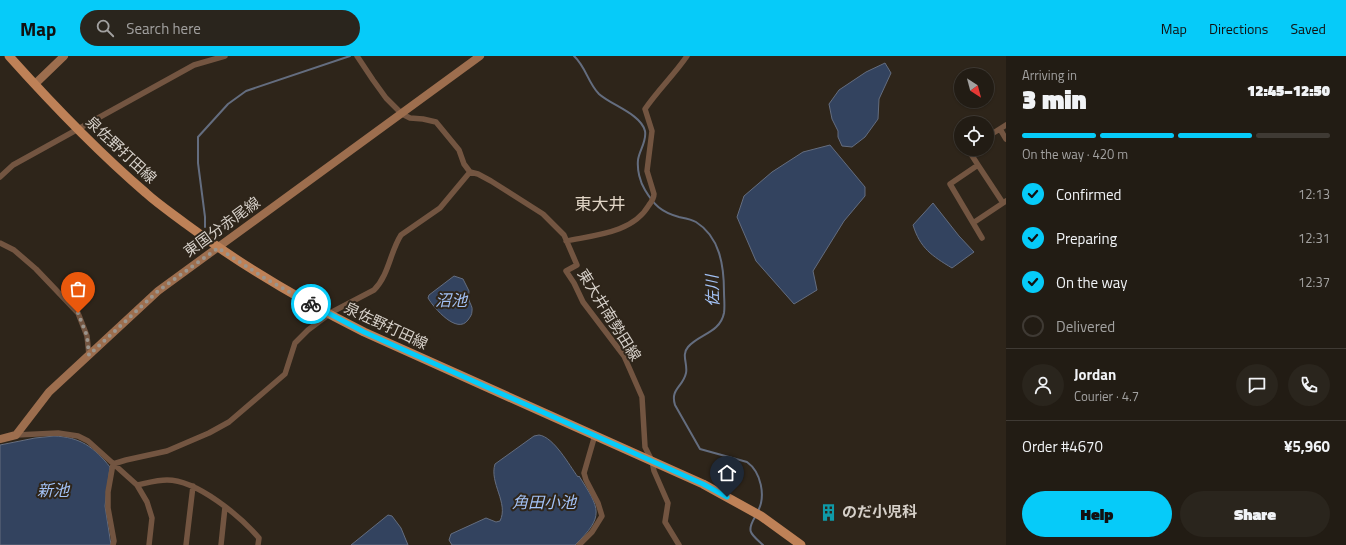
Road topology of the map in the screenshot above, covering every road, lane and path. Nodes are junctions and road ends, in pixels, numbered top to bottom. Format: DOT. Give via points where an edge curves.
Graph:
graph roads {
  1 [pos="9,56"];
  2 [pos="64,56"];
  3 [pos="225,56"];
  4 [pos="357,56"];
  5 [pos="480,56"];
  6 [pos="687,56"];
  7 [pos="35,84"];
  8 [pos="402,114"];
  9 [pos="1006,125"];
  10 [pos="78,129"];
  11 [pos="1000,129"];
  12 [pos="994,133"];
  13 [pos="1006,139"];
  14 [pos="972,156"];
  15 [pos="978,165"];
  16 [pos="470,172"];
  17 [pos="0,177"];
  18 [pos="1004,202"];
  19 [pos="973,223"];
  20 [pos="982,238"];
  21 [pos="566,241"];
  22 [pos="0,243"];
  23 [pos="218,248"];
  24 [pos="328,314"];
  25 [pos="89,355"];
  26 [pos="16,435"];
  27 [pos="595,435"];
  28 [pos="0,439"];
  29 [pos="652,461"];
  30 [pos="113,464"];
  31 [pos="137,485"];
  32 [pos="193,486"];
  33 [pos="225,507"];
  34 [pos="113,545"];
  35 [pos="149,545"];
  36 [pos="186,545"];
  37 [pos="221,545"];
  38 [pos="258,545"];
  39 [pos="579,545"];
  40 [pos="679,545"];
  41 [pos="801,545"];
  1 -- 7 [label="main road, 泉佐野打田線"];
  2 -- 7 [label="street"];
  3 -- 10 [label="street" via="194,65"];
  4 -- 8 [label="street" via="386,98"];
  5 -- 8 [label="street, 東国分赤尾線"];
  6 -- 21 [label="street" via="645,108 652,131 647,170 654,197 645,212 617,230"];
  7 -- 10 [label="main road, 泉佐野打田線"];
  8 -- 16 [label="street" via="410,118 436,122 459,150"];
  8 -- 23 [label="street, 東国分赤尾線"];
  9 -- 11 [label="street"];
  10 -- 17 [label="street" via="13,165"];
  10 -- 23 [label="main road, 泉佐野打田線" via="146,193"];
  11 -- 12 [label="street"];
  11 -- 13 [label="street"];
  14 -- 15 [label="street"];
  15 -- 18 [label="street"];
  15 -- 19 [label="street" via="950,184"];
  16 -- 21 [label="street, 東大井南勢田線" via="491,181 543,214 564,235"];
  16 -- 24 [label="street" via="440,208 401,235 379,286"];
  18 -- 19 [label="street"];
  19 -- 20 [label="street"];
  21 -- 29 [label="street, 東大井南勢田線" via="577,265 566,271 583,302 624,356 642,397 645,447"];
  22 -- 25 [label="street" via="14,250 36,269 78,313 87,336"];
  23 -- 24 [label="main road, 泉佐野打田線"];
  23 -- 25 [label="street, 東国分赤尾線" via="158,291"];
  24 -- 27 [label="main road, 泉佐野打田線"];
  24 -- 30 [label="street" via="295,343 285,374 229,422 167,451"];
  25 -- 26 [label="street, 東国分赤尾線" via="49,392"];
  26 -- 28 [label="street"];
  26 -- 30 [label="street" via="58,433 78,436 88,441"];
  27 -- 29 [label="main road, 泉佐野打田線"];
  27 -- 39 [label="street" via="584,473 602,516 592,532"];
  29 -- 40 [label="street, 東大井南勢田線" via="668,503 665,522"];
  29 -- 41 [label="main road, 泉佐野打田線" via="703,484 751,510"];
  30 -- 31 [label="street"];
  30 -- 34 [label="street" via="108,492"];
  31 -- 32 [label="street" via="167,480"];
  31 -- 35 [label="street" via="147,502 152,518"];
  32 -- 33 [label="street"];
  32 -- 36 [label="street"];
  33 -- 37 [label="street"];
  33 -- 38 [label="street" via="252,529 259,538"];
}
